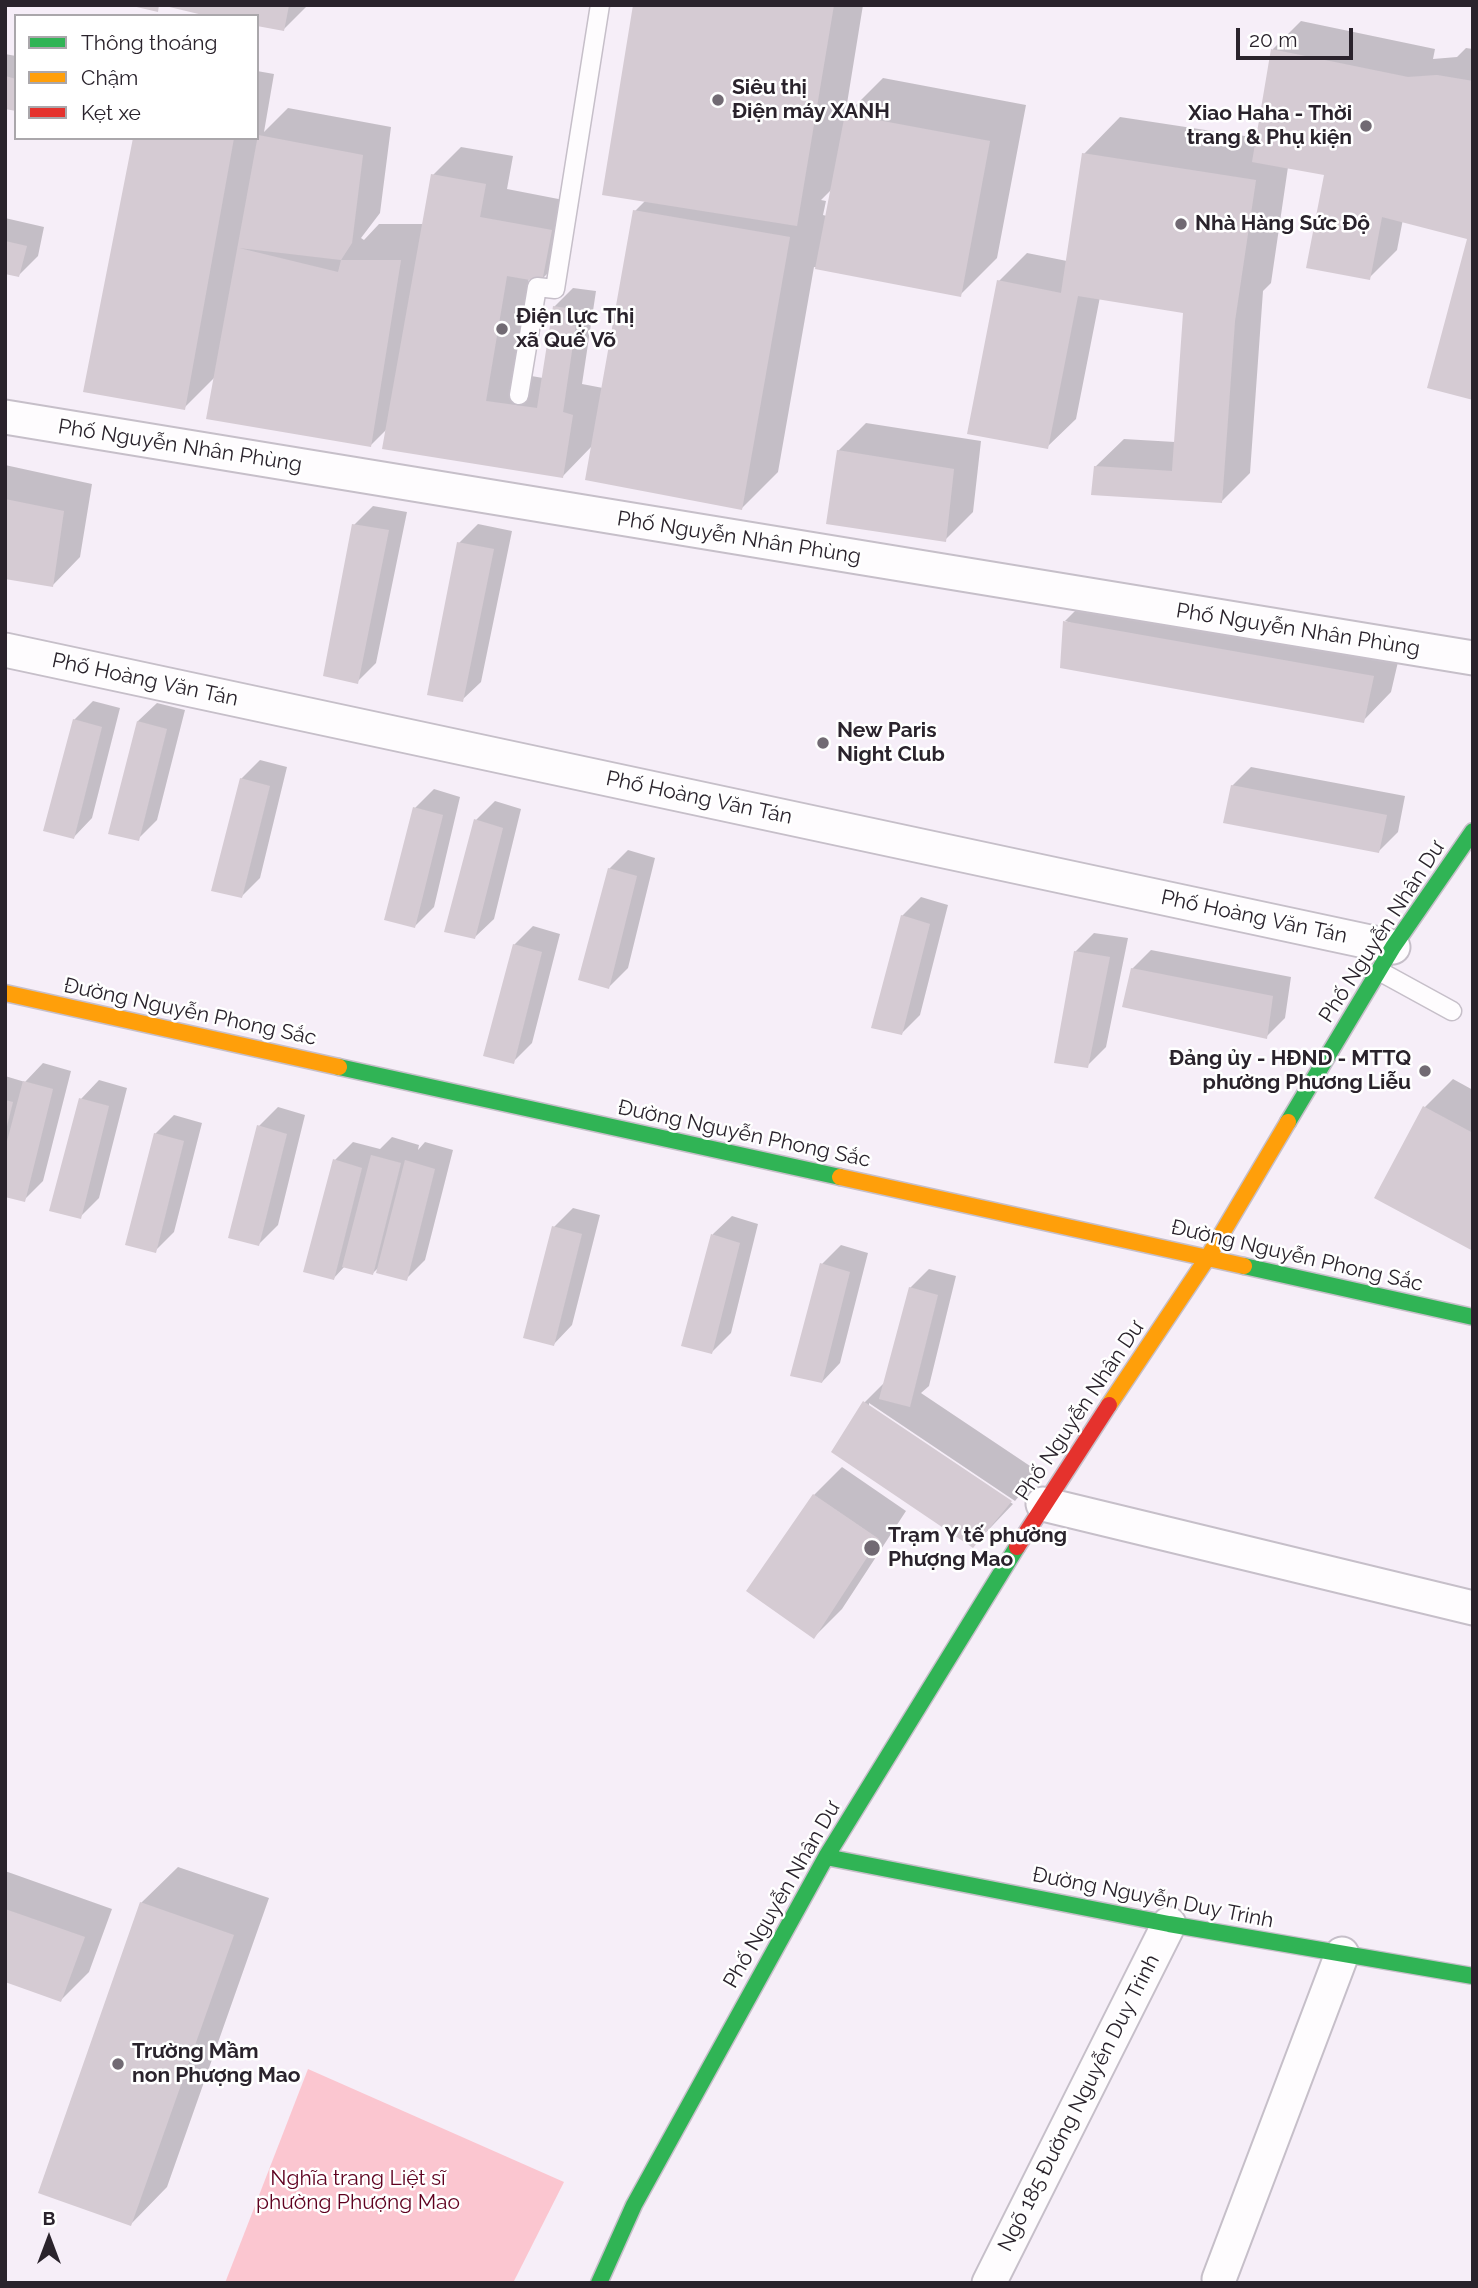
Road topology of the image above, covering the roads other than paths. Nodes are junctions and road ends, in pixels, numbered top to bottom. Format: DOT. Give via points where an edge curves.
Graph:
graph roads {
  1 [pos="600,5"];
  2 [pos="519,395"];
  3 [pos="5,417"];
  4 [pos="5,650"];
  5 [pos="1473,659"];
  6 [pos="1473,831"];
  7 [pos="1386,959"];
  8 [pos="5,993"];
  9 [pos="1452,1011"];
  10 [pos="1208,1257"];
  11 [pos="1473,1317"];
  12 [pos="1043,1504"];
  13 [pos="1473,1608"];
  14 [pos="826,1857"];
  15 [pos="1169,1924"];
  16 [pos="1342,1954"];
  17 [pos="1473,1976"];
  18 [pos="1219,2279"];
  19 [pos="599,2283"];
  20 [pos="989,2283"];
  1 -- 2 [label="lane" via="555,289 537,287"];
  3 -- 5 [label="street, Phố Nguyễn Nhân Phùng"];
  4 -- 7 [label="street, Phố Hoàng Văn Tán"];
  6 -- 7 [label="street, Phố Nguyễn Nhân Dư"];
  7 -- 9 [label="lane"];
  7 -- 10 [label="street, Phố Nguyễn Nhân Dư"];
  8 -- 10 [label="street, Đường Nguyễn Phong Sắc"];
  10 -- 11 [label="street, Đường Nguyễn Phong Sắc"];
  10 -- 12 [label="street, Phố Nguyễn Nhân Dư"];
  12 -- 13 [label="street"];
  12 -- 14 [label="street, Phố Nguyễn Nhân Dư"];
  14 -- 15 [label="street, Đường Nguyễn Duy Trinh"];
  14 -- 19 [label="street, Phố Nguyễn Nhân Dư" via="634,2205"];
  15 -- 16 [label="street, Đường Nguyễn Duy Trinh"];
  15 -- 20 [label="street, Ngõ 185 Đường Nguyễn Duy Trinh"];
  16 -- 17 [label="street, Đường Nguyễn Duy Trinh"];
  16 -- 18 [label="street"];
}
